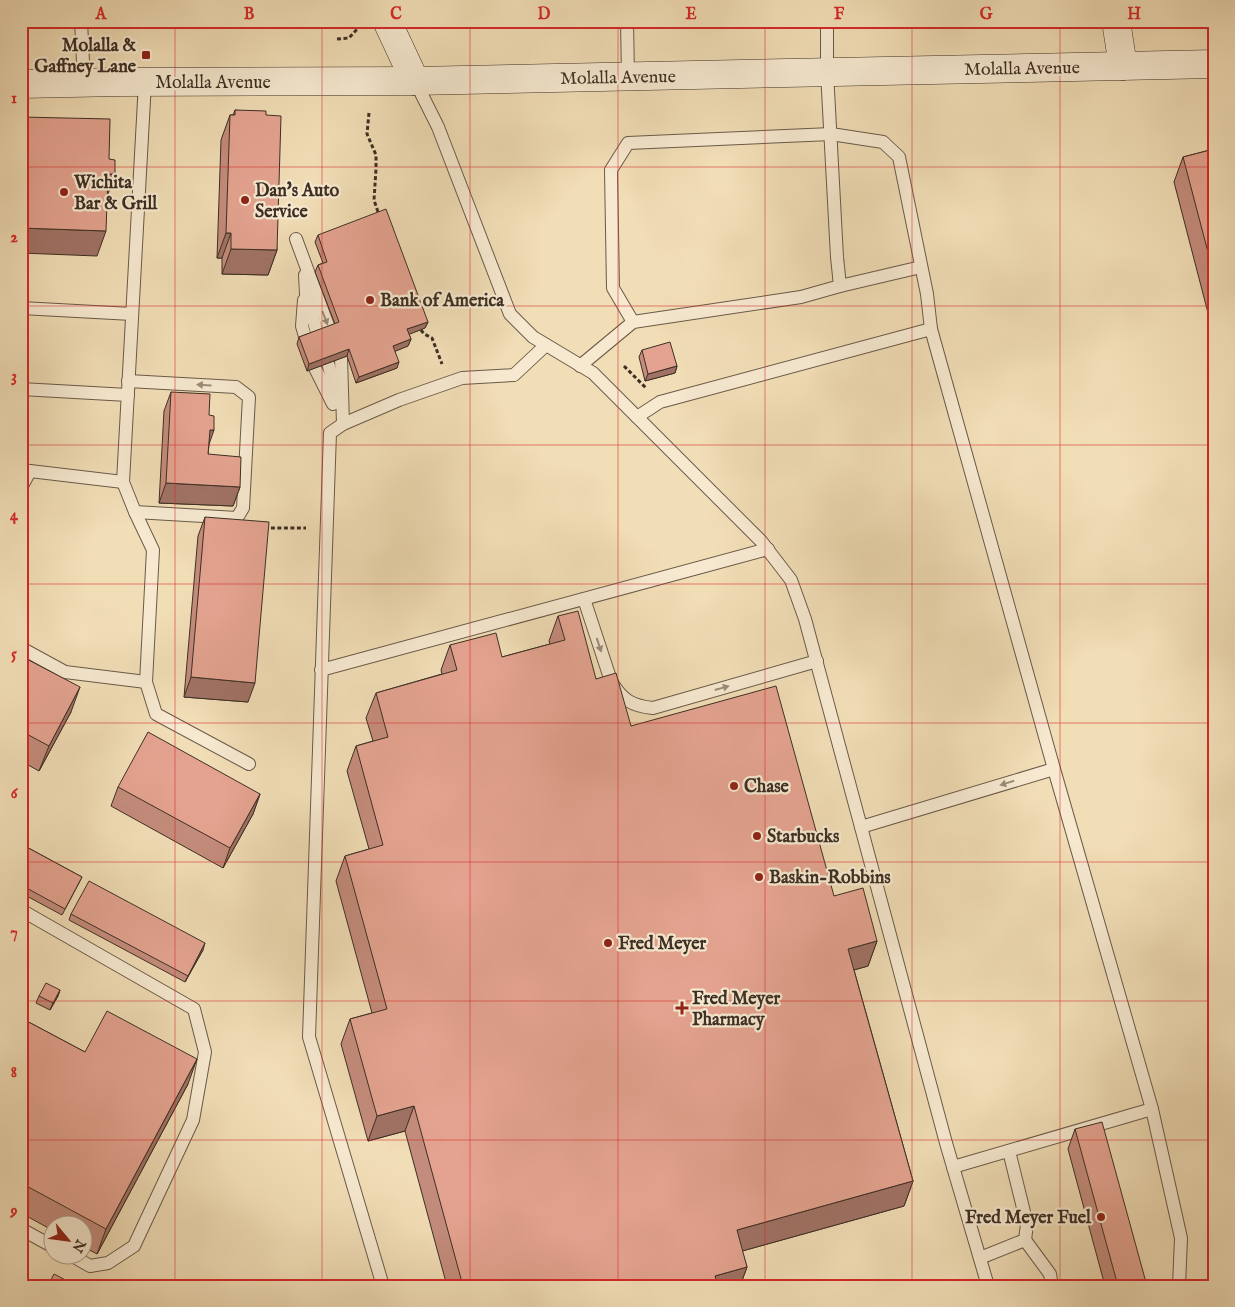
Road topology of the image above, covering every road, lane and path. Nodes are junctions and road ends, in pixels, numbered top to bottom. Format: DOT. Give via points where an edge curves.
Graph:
graph roads {
  1 [pos="81,21"];
  2 [pos="387,21"];
  3 [pos="627,21"];
  4 [pos="827,21"];
  5 [pos="1116,21"];
  6 [pos="360,26"];
  7 [pos="337,39"];
  8 [pos="1214,64"];
  9 [pos="1123,66"];
  10 [pos="827,72"];
  11 [pos="628,77"];
  12 [pos="84,82"];
  13 [pos="145,82"];
  14 [pos="414,82"];
  15 [pos="21,84"];
  16 [pos="369,113"];
  17 [pos="830,134"];
  18 [pos="380,217"];
  19 [pos="296,240"];
  20 [pos="304,260"];
  21 [pos="921,267"];
  22 [pos="305,280"];
  23 [pos="840,286"];
  24 [pos="21,308"];
  25 [pos="132,314"];
  26 [pos="633,322"];
  27 [pos="931,329"];
  28 [pos="421,330"];
  29 [pos="306,340"];
  30 [pos="546,345"];
  31 [pos="341,358"];
  32 [pos="328,363"];
  33 [pos="580,366"];
  34 [pos="624,366"];
  35 [pos="315,368"];
  36 [pos="128,381"];
  37 [pos="449,382"];
  38 [pos="646,388"];
  39 [pos="21,389"];
  40 [pos="128,396"];
  41 [pos="637,417"];
  42 [pos="343,424"];
  43 [pos="26,470"];
  44 [pos="123,482"];
  45 [pos="21,488"];
  46 [pos="135,512"];
  47 [pos="240,514"];
  48 [pos="326,528"];
  49 [pos="768,549"];
  50 [pos="584,599"];
  51 [pos="21,648"];
  52 [pos="816,661"];
  53 [pos="321,670"];
  54 [pos="146,682"];
  55 [pos="249,764"];
  56 [pos="1054,769"];
  57 [pos="861,827"];
  58 [pos="21,910"];
  59 [pos="1152,1108"];
  60 [pos="1009,1151"];
  61 [pos="953,1167"];
  62 [pos="21,1229"];
  63 [pos="1025,1240"];
  64 [pos="42,1241"];
  65 [pos="980,1258"];
  66 [pos="86,1264"];
  67 [pos="383,1286"];
  68 [pos="988,1286"];
  69 [pos="1052,1286"];
  70 [pos="1179,1286"];
  1 -- 12 [label="lane"];
  2 -- 14 [label="main road"];
  3 -- 11 [label="lane"];
  4 -- 10 [label="lane"];
  5 -- 9 [label="main road"];
  6 -- 7 [label="path" via="349,38"];
  8 -- 9 [label="main road, Molalla Avenue"];
  9 -- 10 [label="main road, Molalla Avenue"];
  10 -- 11 [label="main road, Molalla Avenue"];
  10 -- 17 [label="lane"];
  11 -- 14 [label="main road, Molalla Avenue"];
  12 -- 13 [label="main road, Molalla Avenue"];
  12 -- 15 [label="main road, Molalla Avenue"];
  13 -- 14 [label="main road, Molalla Avenue"];
  13 -- 25 [label="lane"];
  14 -- 30 [label="lane" via="438,127 510,314"];
  16 -- 18 [label="path" via="367,134 376,155 374,200"];
  17 -- 21 [label="lane" via="883,142 899,157"];
  17 -- 23 [label="lane"];
  17 -- 26 [label="lane" via="628,143 611,170 613,288"];
  19 -- 20 [label="lane"];
  20 -- 22 [label="lane"];
  20 -- 22 [label="lane, one-way" via="324,333 306,294"];
  21 -- 23 [label="lane"];
  21 -- 27 [label="lane"];
  22 -- 29 [label="lane" via="302,326"];
  23 -- 26 [label="lane" via="801,297"];
  24 -- 25 [label="lane"];
  25 -- 36 [label="lane"];
  26 -- 33 [label="lane"];
  27 -- 41 [label="lane" via="660,402"];
  27 -- 56 [label="lane"];
  28 -- 37 [label="path" via="432,338"];
  30 -- 33 [label="lane"];
  30 -- 37 [label="lane" via="514,375 462,378"];
  31 -- 42 [label="lane"];
  32 -- 42 [label="lane"];
  33 -- 41 [label="lane" via="592,372"];
  34 -- 38 [label="path"];
  35 -- 42 [label="lane"];
  36 -- 40 [label="lane"];
  47 -- 36 [label="lane, one-way" via="243,508 249,397 236,387"];
  37 -- 42 [label="lane"];
  39 -- 40 [label="lane"];
  40 -- 44 [label="lane"];
  41 -- 49 [label="lane"];
  42 -- 48 [label="lane" via="330,433"];
  43 -- 44 [label="lane"];
  43 -- 45 [label="lane"];
  44 -- 46 [label="lane"];
  46 -- 47 [label="lane" via="237,518"];
  46 -- 54 [label="lane" via="153,550"];
  47 -- 48 [label="path" via="268,528"];
  48 -- 53 [label="lane"];
  49 -- 50 [label="lane"];
  49 -- 52 [label="lane" via="791,580"];
  50 -- 52 [label="lane, one-way" via="610,681 618,693 640,707 653,708"];
  50 -- 53 [label="lane"];
  51 -- 54 [label="lane" via="65,672"];
  52 -- 57 [label="lane"];
  53 -- 67 [label="lane" via="308,1037"];
  54 -- 55 [label="lane" via="156,714"];
  56 -- 57 [label="lane, one-way"];
  56 -- 59 [label="lane"];
  57 -- 61 [label="lane"];
  58 -- 66 [label="lane" via="194,1009 204,1052 193,1120 134,1246 108,1263"];
  59 -- 60 [label="lane"];
  59 -- 70 [label="lane" via="1182,1238"];
  60 -- 61 [label="lane"];
  60 -- 63 [label="lane" via="1027,1224"];
  61 -- 65 [label="lane"];
  62 -- 64 [label="lane"];
  63 -- 65 [label="lane"];
  63 -- 69 [label="lane" via="1050,1274"];
  65 -- 68 [label="lane"];
}
